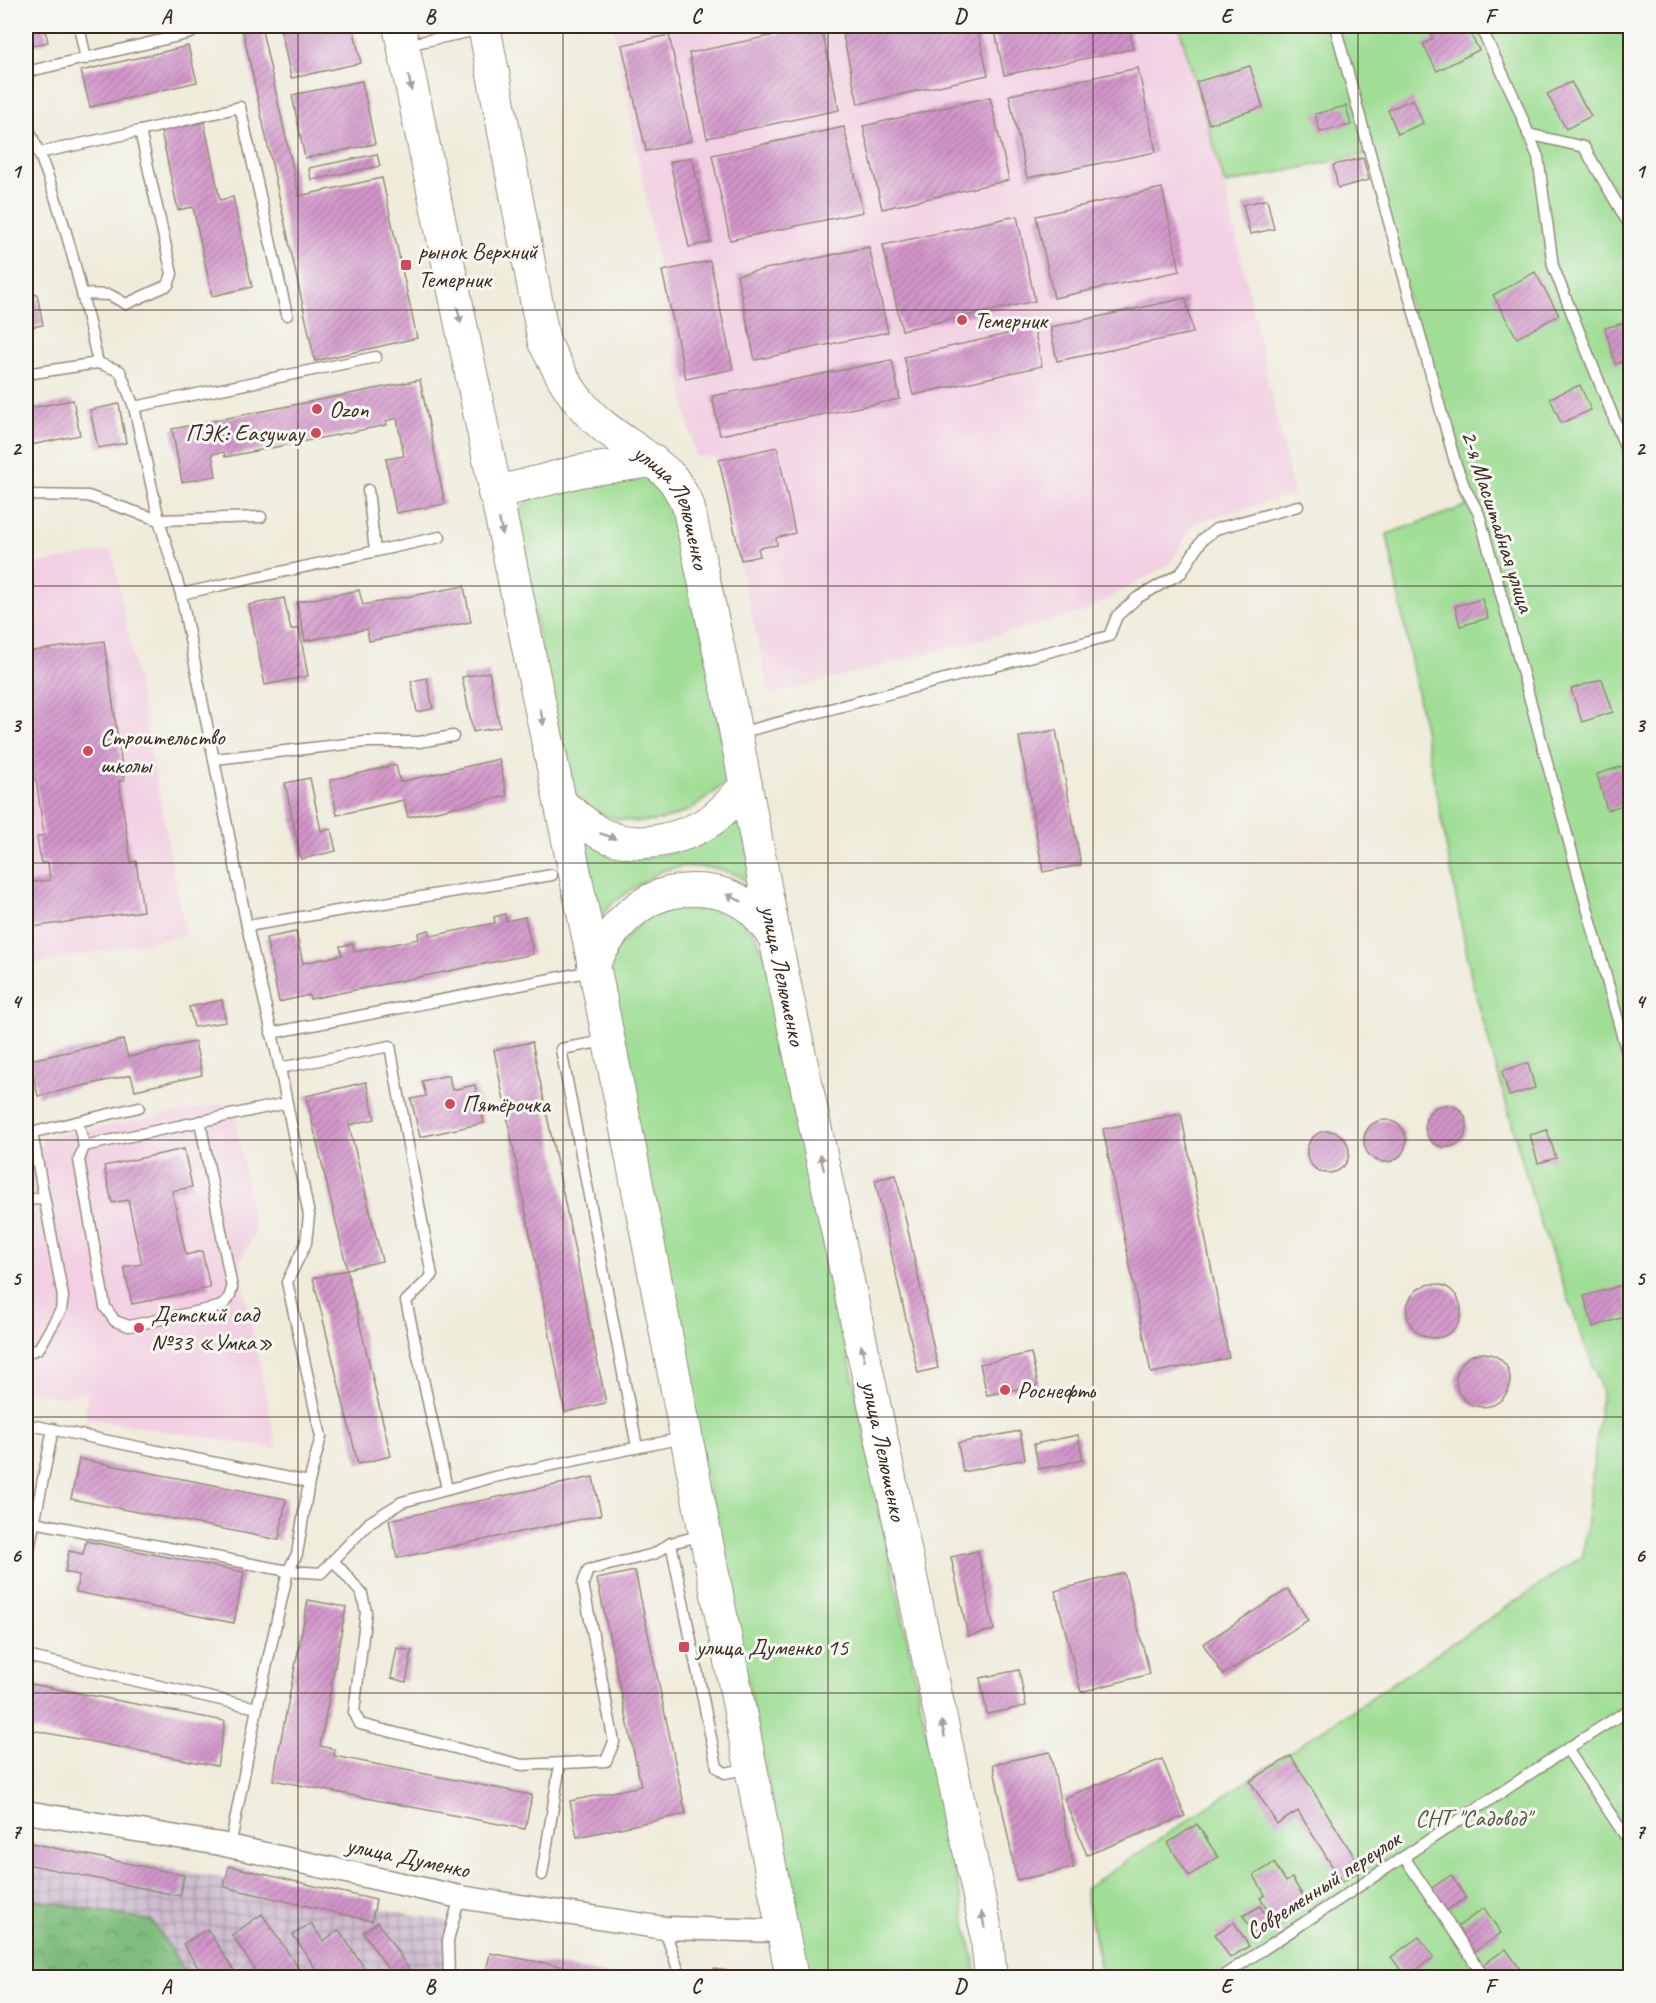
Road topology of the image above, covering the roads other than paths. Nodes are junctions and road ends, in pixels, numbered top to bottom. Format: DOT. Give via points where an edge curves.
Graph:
graph roads {
  1 [pos="79,26"];
  2 [pos="190,26"];
  3 [pos="1335,26"];
  4 [pos="1480,26"];
  5 [pos="484,27"];
  6 [pos="401,36"];
  7 [pos="86,59"];
  8 [pos="26,72"];
  9 [pos="26,123"];
  10 [pos="140,131"];
  11 [pos="1528,134"];
  12 [pos="39,153"];
  13 [pos="1630,226"];
  14 [pos="83,294"];
  15 [pos="286,315"];
  16 [pos="376,357"];
  17 [pos="98,363"];
  18 [pos="26,374"];
  19 [pos="134,407"];
  20 [pos="1630,459"];
  21 [pos="653,461"];
  22 [pos="368,490"];
  23 [pos="494,493"];
  24 [pos="26,495"];
  25 [pos="1298,506"];
  26 [pos="261,517"];
  27 [pos="159,520"];
  28 [pos="440,537"];
  29 [pos="375,551"];
  30 [pos="181,594"];
  31 [pos="736,734"];
  32 [pos="453,736"];
  33 [pos="215,759"];
  34 [pos="746,785"];
  35 [pos="560,803"];
  36 [pos="552,875"];
  37 [pos="247,926"];
  38 [pos="775,938"];
  39 [pos="594,967"];
  40 [pos="271,1034"];
  41 [pos="608,1040"];
  42 [pos="1630,1064"];
  43 [pos="280,1068"];
  44 [pos="287,1103"];
  45 [pos="139,1107"];
  46 [pos="200,1121"];
  47 [pos="78,1122"];
  48 [pos="29,1133"];
  49 [pos="84,1146"];
  50 [pos="44,1197"];
  51 [pos="26,1201"];
  52 [pos="26,1353"];
  53 [pos="26,1424"];
  54 [pos="53,1429"];
  55 [pos="687,1438"];
  56 [pos="637,1447"];
  57 [pos="309,1482"];
  58 [pos="447,1490"];
  59 [pos="34,1521"];
  60 [pos="706,1535"];
  61 [pos="671,1543"];
  62 [pos="333,1560"];
  63 [pos="26,1563"];
  64 [pos="288,1571"];
  65 [pos="26,1656"];
  66 [pos="257,1708"];
  67 [pos="1630,1709"];
  68 [pos="1567,1749"];
  69 [pos="560,1764"];
  70 [pos="751,1768"];
  71 [pos="26,1812"];
  72 [pos="1630,1843"];
  73 [pos="230,1847"];
  74 [pos="1404,1857"];
  75 [pos="542,1875"];
  76 [pos="460,1897"];
  77 [pos="664,1928"];
  78 [pos="782,1931"];
  79 [pos="1236,1968"];
  80 [pos="450,1977"];
  81 [pos="681,1977"];
  82 [pos="792,1977"];
  83 [pos="991,1977"];
  84 [pos="1220,1977"];
  85 [pos="1243,1977"];
  86 [pos="1485,1977"];
  1 -- 7 [label="lane"];
  2 -- 7 [label="lane" via="191,33"];
  3 -- 42 [label="lane, 2-я Масштабная улица" via="1455,462 1482,525"];
  4 -- 11 [label="lane"];
  5 -- 6 [label="lane"];
  5 -- 21 [label="street, улица Лелюшенко" via="544,342 582,406"];
  6 -- 23 [label="street, one-way"];
  7 -- 8 [label="lane"];
  9 -- 12 [label="lane"];
  10 -- 12 [label="lane"];
  10 -- 14 [label="lane" via="172,274 168,285 126,304 110,295"];
  10 -- 15 [label="lane" via="240,107"];
  11 -- 13 [label="lane" via="1584,147"];
  11 -- 20 [label="lane" via="1538,157 1554,266"];
  12 -- 14 [label="lane"];
  14 -- 17 [label="lane"];
  16 -- 19 [label="lane"];
  17 -- 18 [label="lane"];
  17 -- 19 [label="lane" via="120,371"];
  19 -- 27 [label="lane"];
  21 -- 23 [label="street" via="580,471"];
  21 -- 31 [label="street, улица Лелюшенко" via="673,479 688,505"];
  22 -- 29 [label="lane"];
  23 -- 35 [label="street, one-way"];
  24 -- 27 [label="lane" via="88,496"];
  25 -- 31 [label="lane" via="1216,529 1202,540 1180,573 1137,598 1117,616 1108,636"];
  26 -- 27 [label="lane"];
  27 -- 30 [label="lane"];
  28 -- 29 [label="lane"];
  29 -- 30 [label="lane"];
  30 -- 33 [label="lane"];
  31 -- 34 [label="street, улица Лелюшенко"];
  32 -- 33 [label="lane"];
  33 -- 37 [label="lane"];
  35 -- 34 [label="street, one-way" via="598,832 639,843 690,832 712,820"];
  34 -- 38 [label="street, улица Лелюшенко"];
  35 -- 39 [label="street"];
  36 -- 37 [label="lane"];
  37 -- 40 [label="lane"];
  38 -- 39 [label="street, one-way" via="754,910 739,900 695,889 662,895 636,909 613,931"];
  83 -- 38 [label="street, улица Лелюшенко, one-way" via="983,1919"];
  39 -- 40 [label="lane"];
  39 -- 41 [label="street"];
  40 -- 43 [label="lane"];
  41 -- 55 [label="street"];
  41 -- 56 [label="lane" via="561,1049"];
  43 -- 44 [label="lane"];
  43 -- 58 [label="lane" via="390,1046 432,1276 406,1301"];
  44 -- 46 [label="lane"];
  44 -- 57 [label="lane" via="309,1215 306,1243 287,1282 321,1437"];
  45 -- 47 [label="lane"];
  46 -- 49 [label="lane"];
  46 -- 49 [label="lane" via="232,1288 228,1300 219,1307 129,1326 115,1321 105,1307 79,1160"];
  47 -- 48 [label="lane"];
  47 -- 49 [label="lane"];
  48 -- 50 [label="lane"];
  50 -- 51 [label="lane"];
  50 -- 52 [label="lane" via="63,1304 38,1349"];
  53 -- 54 [label="lane"];
  54 -- 57 [label="lane"];
  54 -- 59 [label="lane"];
  55 -- 56 [label="lane"];
  55 -- 60 [label="street"];
  56 -- 58 [label="lane"];
  57 -- 64 [label="lane" via="297,1554"];
  58 -- 62 [label="lane" via="402,1502 370,1522"];
  59 -- 63 [label="lane"];
  59 -- 64 [label="lane"];
  60 -- 61 [label="lane"];
  60 -- 70 [label="street"];
  61 -- 69 [label="lane" via="654,1554 588,1570 583,1584 614,1742 606,1761"];
  61 -- 70 [label="lane" via="717,1767 725,1773"];
  62 -- 64 [label="lane" via="321,1573"];
  62 -- 69 [label="lane" via="362,1594 366,1612 354,1712 360,1724 522,1765"];
  64 -- 66 [label="lane"];
  65 -- 66 [label="lane"];
  66 -- 73 [label="lane"];
  67 -- 68 [label="lane, Современный переулок"];
  68 -- 72 [label="lane"];
  68 -- 74 [label="lane, Современный переулок"];
  69 -- 75 [label="lane"];
  70 -- 78 [label="street"];
  71 -- 73 [label="street, улица Думенко"];
  73 -- 76 [label="street, улица Думенко"];
  74 -- 79 [label="lane, Современный переулок"];
  74 -- 86 [label="lane"];
  76 -- 77 [label="street, улица Думенко"];
  76 -- 80 [label="lane" via="448,1940"];
  77 -- 78 [label="street, улица Думенко"];
  77 -- 81 [label="lane"];
  78 -- 82 [label="street"];
  79 -- 84 [label="lane, Современный переулок"];
  79 -- 85 [label="lane"];
}
